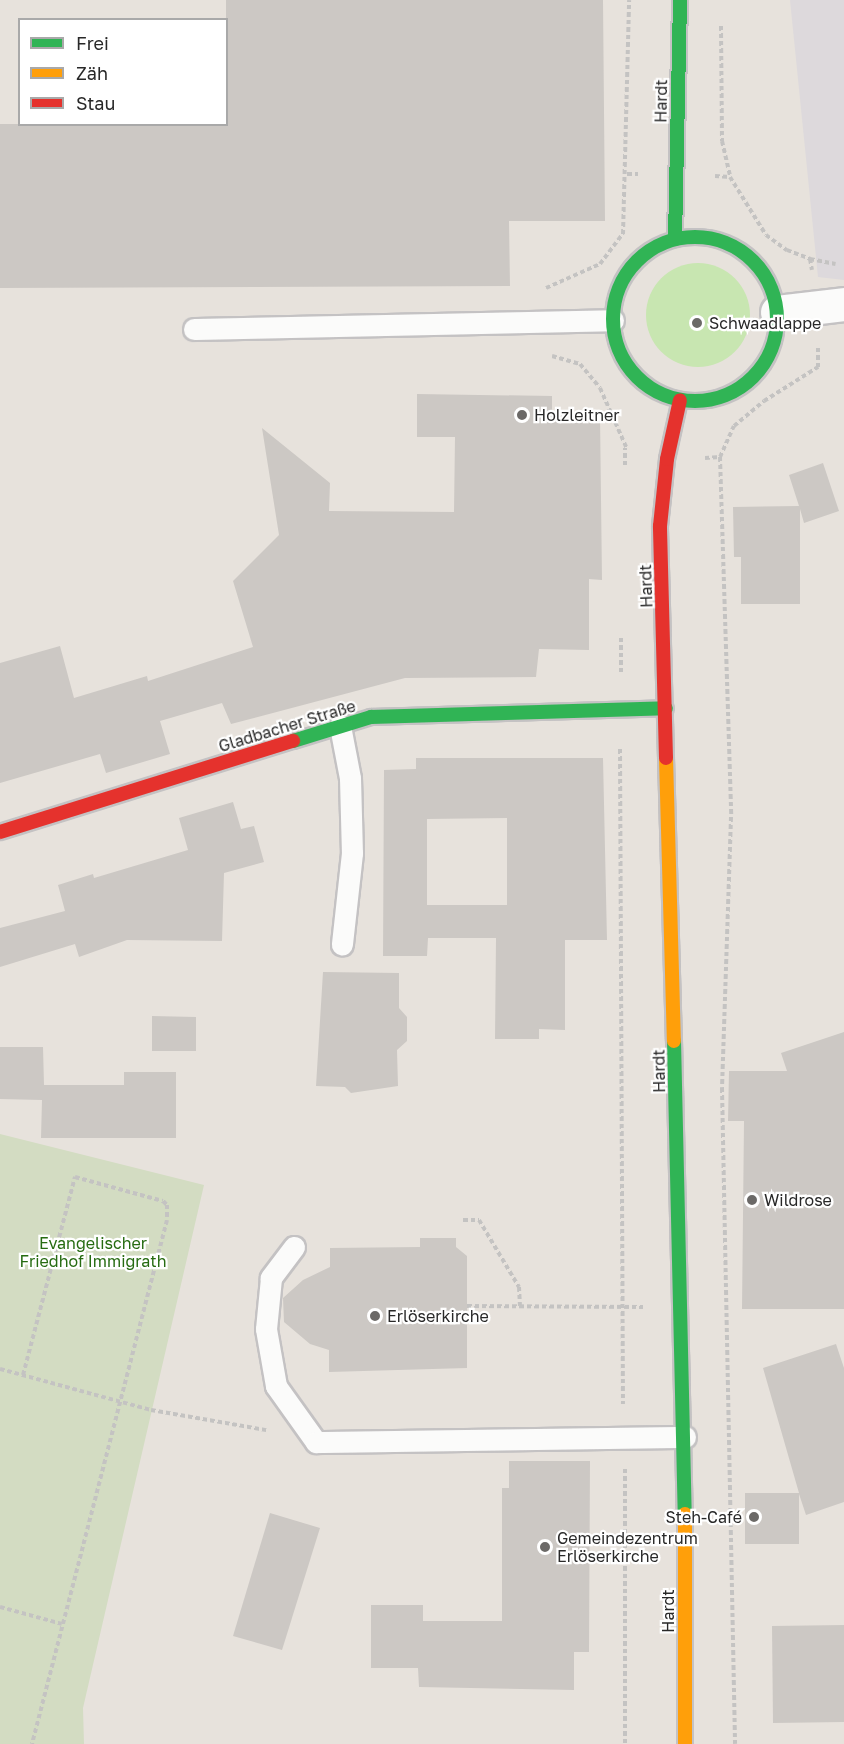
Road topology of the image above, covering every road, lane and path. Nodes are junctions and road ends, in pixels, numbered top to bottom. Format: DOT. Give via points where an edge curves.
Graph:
graph roads {
  1 [pos="629,0"];
  2 [pos="680,0"];
  3 [pos="721,24"];
  4 [pos="730,177"];
  5 [pos="675,238"];
  6 [pos="810,259"];
  7 [pos="844,265"];
  8 [pos="844,304"];
  9 [pos="777,312"];
  10 [pos="613,320"];
  11 [pos="541,322"];
  12 [pos="194,329"];
  13 [pos="680,400"];
  14 [pos="625,448"];
  15 [pos="720,457"];
  16 [pos="667,459"];
  17 [pos="624,472"];
  18 [pos="622,626"];
  19 [pos="666,708"];
  20 [pos="620,710"];
  21 [pos="340,726"];
  22 [pos="0,832"];
  23 [pos="342,944"];
  24 [pos="463,1220"];
  25 [pos="294,1247"];
  26 [pos="467,1306"];
  27 [pos="520,1306"];
  28 [pos="622,1306"];
  29 [pos="680,1308"];
  30 [pos="0,1369"];
  31 [pos="23,1375"];
  32 [pos="118,1401"];
  33 [pos="685,1437"];
  34 [pos="624,1438"];
  35 [pos="316,1442"];
  36 [pos="0,1607"];
  37 [pos="62,1624"];
  38 [pos="32,1744"];
  39 [pos="626,1744"];
  40 [pos="685,1744"];
  41 [pos="735,1744"];
  1 -- 11 [label="path" via="623,234 600,264 574,279 547,286"];
  2 -- 5 [label="main road, Hardt"];
  3 -- 4 [label="path" via="722,141"];
  5 -- 9 [label="main road" via="711,238 743,252 766,279"];
  5 -- 10 [label="main road" via="658,245 630,268 620,284"];
  6 -- 7 [label="path"];
  8 -- 9 [label="street"];
  9 -- 13 [label="main road" via="775,338 766,361 750,380 729,394 705,400"];
  10 -- 11 [label="lane"];
  10 -- 13 [label="main road" via="616,342 625,363 659,393"];
  11 -- 12 [label="lane"];
  11 -- 14 [label="path" via="542,353 580,364 600,388"];
  13 -- 16 [label="main road, Hardt"];
  14 -- 16 [label="path"];
  14 -- 17 [label="path"];
  15 -- 41 [label="path" via="731,817 722,1088"];
  16 -- 19 [label="main road, Hardt" via="660,526"];
  18 -- 20 [label="path"];
  19 -- 20 [label="main road, Gladbacher Straße"];
  19 -- 29 [label="main road, Hardt"];
  20 -- 21 [label="main road, Gladbacher Straße" via="371,717"];
  20 -- 28 [label="path"];
  21 -- 22 [label="main road, Gladbacher Straße"];
  21 -- 23 [label="lane" via="350,778 352,854"];
  24 -- 27 [label="path" via="479,1220 519,1287"];
  25 -- 35 [label="lane" via="271,1278 266,1329 276,1386"];
  26 -- 27 [label="path"];
  27 -- 28 [label="path"];
  28 -- 29 [label="path"];
  28 -- 34 [label="path"];
  29 -- 33 [label="main road, Hardt"];
  30 -- 31 [label="path"];
  31 -- 32 [label="path"];
  31 -- 32 [label="path" via="75,1177 152,1198 167,1205 167,1220"];
  32 -- 35 [label="path"];
  32 -- 37 [label="path"];
  33 -- 34 [label="lane"];
  33 -- 40 [label="main road, Hardt"];
  34 -- 35 [label="lane"];
  34 -- 39 [label="path"];
  36 -- 37 [label="path"];
  37 -- 38 [label="path"];
}
